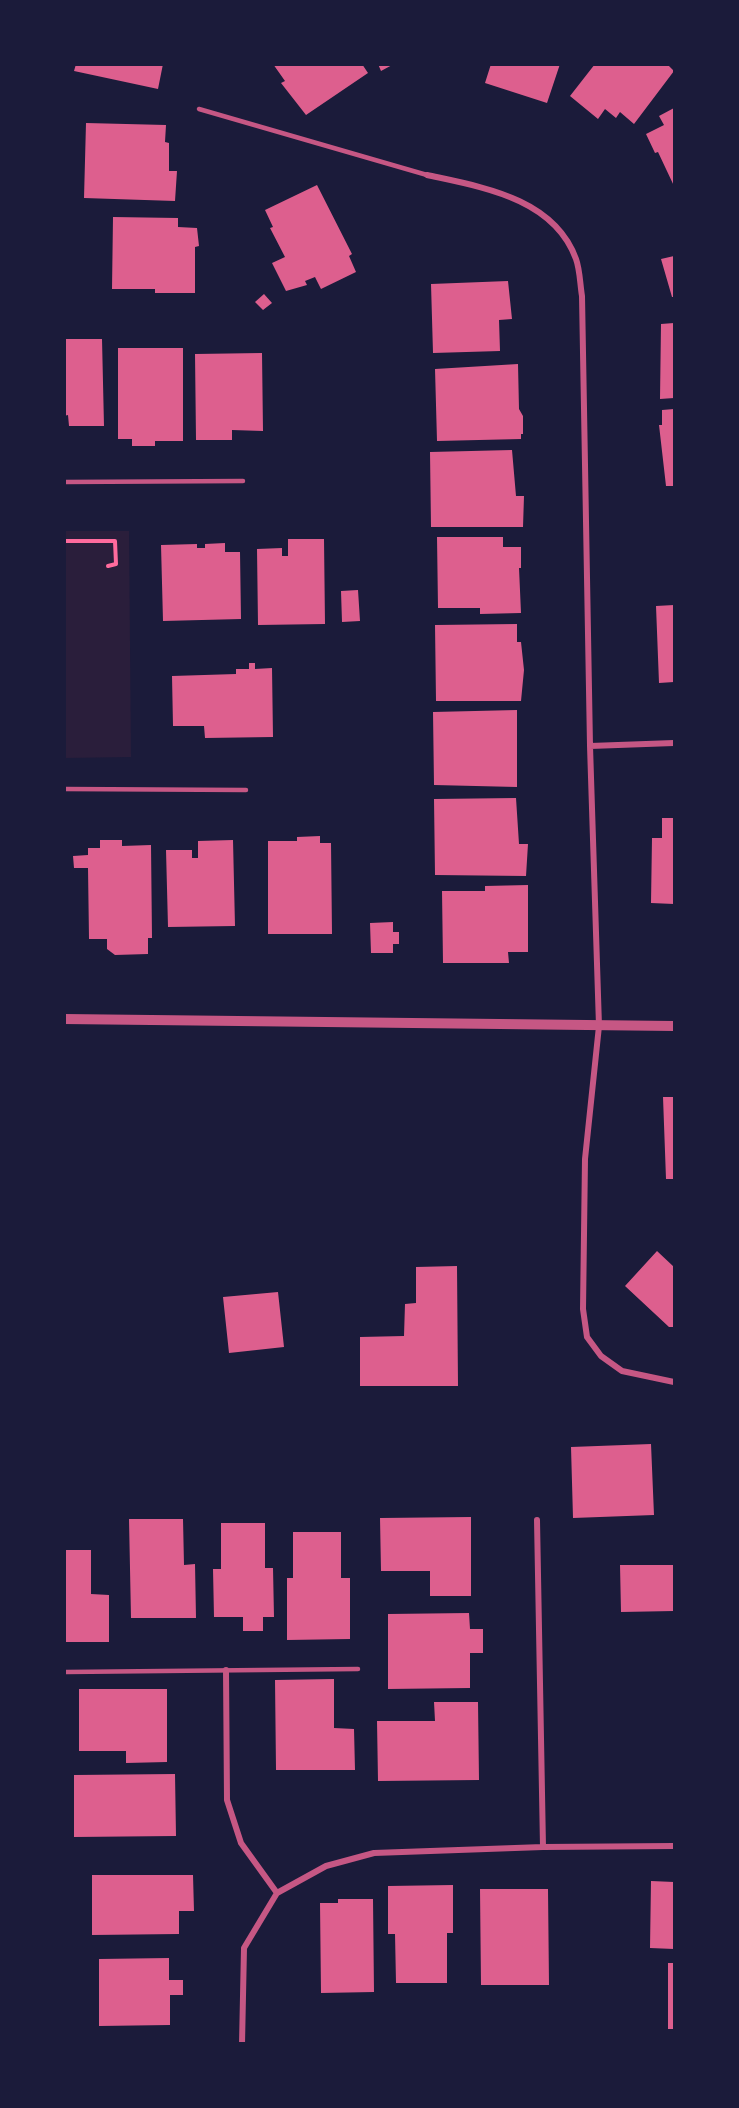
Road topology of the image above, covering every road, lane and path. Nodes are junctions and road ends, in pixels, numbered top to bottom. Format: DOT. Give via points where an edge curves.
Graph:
graph roads {
  1 [pos="200,109"];
  2 [pos="427,175"];
  3 [pos="243,481"];
  4 [pos="64,482"];
  5 [pos="64,542"];
  6 [pos="108,566"];
  7 [pos="675,743"];
  8 [pos="591,746"];
  9 [pos="64,789"];
  10 [pos="246,790"];
  11 [pos="64,1019"];
  12 [pos="599,1026"];
  13 [pos="675,1026"];
  14 [pos="675,1382"];
  15 [pos="537,1520"];
  16 [pos="358,1669"];
  17 [pos="225,1670"];
  18 [pos="66,1672"];
  19 [pos="675,1846"];
  20 [pos="543,1847"];
  21 [pos="277,1893"];
  22 [pos="242,2043"];
  1 -- 2 [label="lane"];
  2 -- 8 [label="street" via="496,190 533,207 560,231 576,259 582,296"];
  3 -- 4 [label="lane"];
  5 -- 6 [label="path" via="115,541 116,564"];
  7 -- 8 [label="street"];
  8 -- 12 [label="street"];
  9 -- 10 [label="lane"];
  11 -- 12 [label="street"];
  12 -- 13 [label="street"];
  12 -- 14 [label="street" via="585,1159 583,1308 587,1337 601,1356 622,1371"];
  15 -- 20 [label="street"];
  16 -- 17 [label="lane"];
  17 -- 18 [label="lane"];
  17 -- 21 [label="street" via="227,1800 241,1843"];
  19 -- 20 [label="street"];
  20 -- 21 [label="street" via="374,1853 326,1866"];
  21 -- 22 [label="street" via="244,1948"];
}
